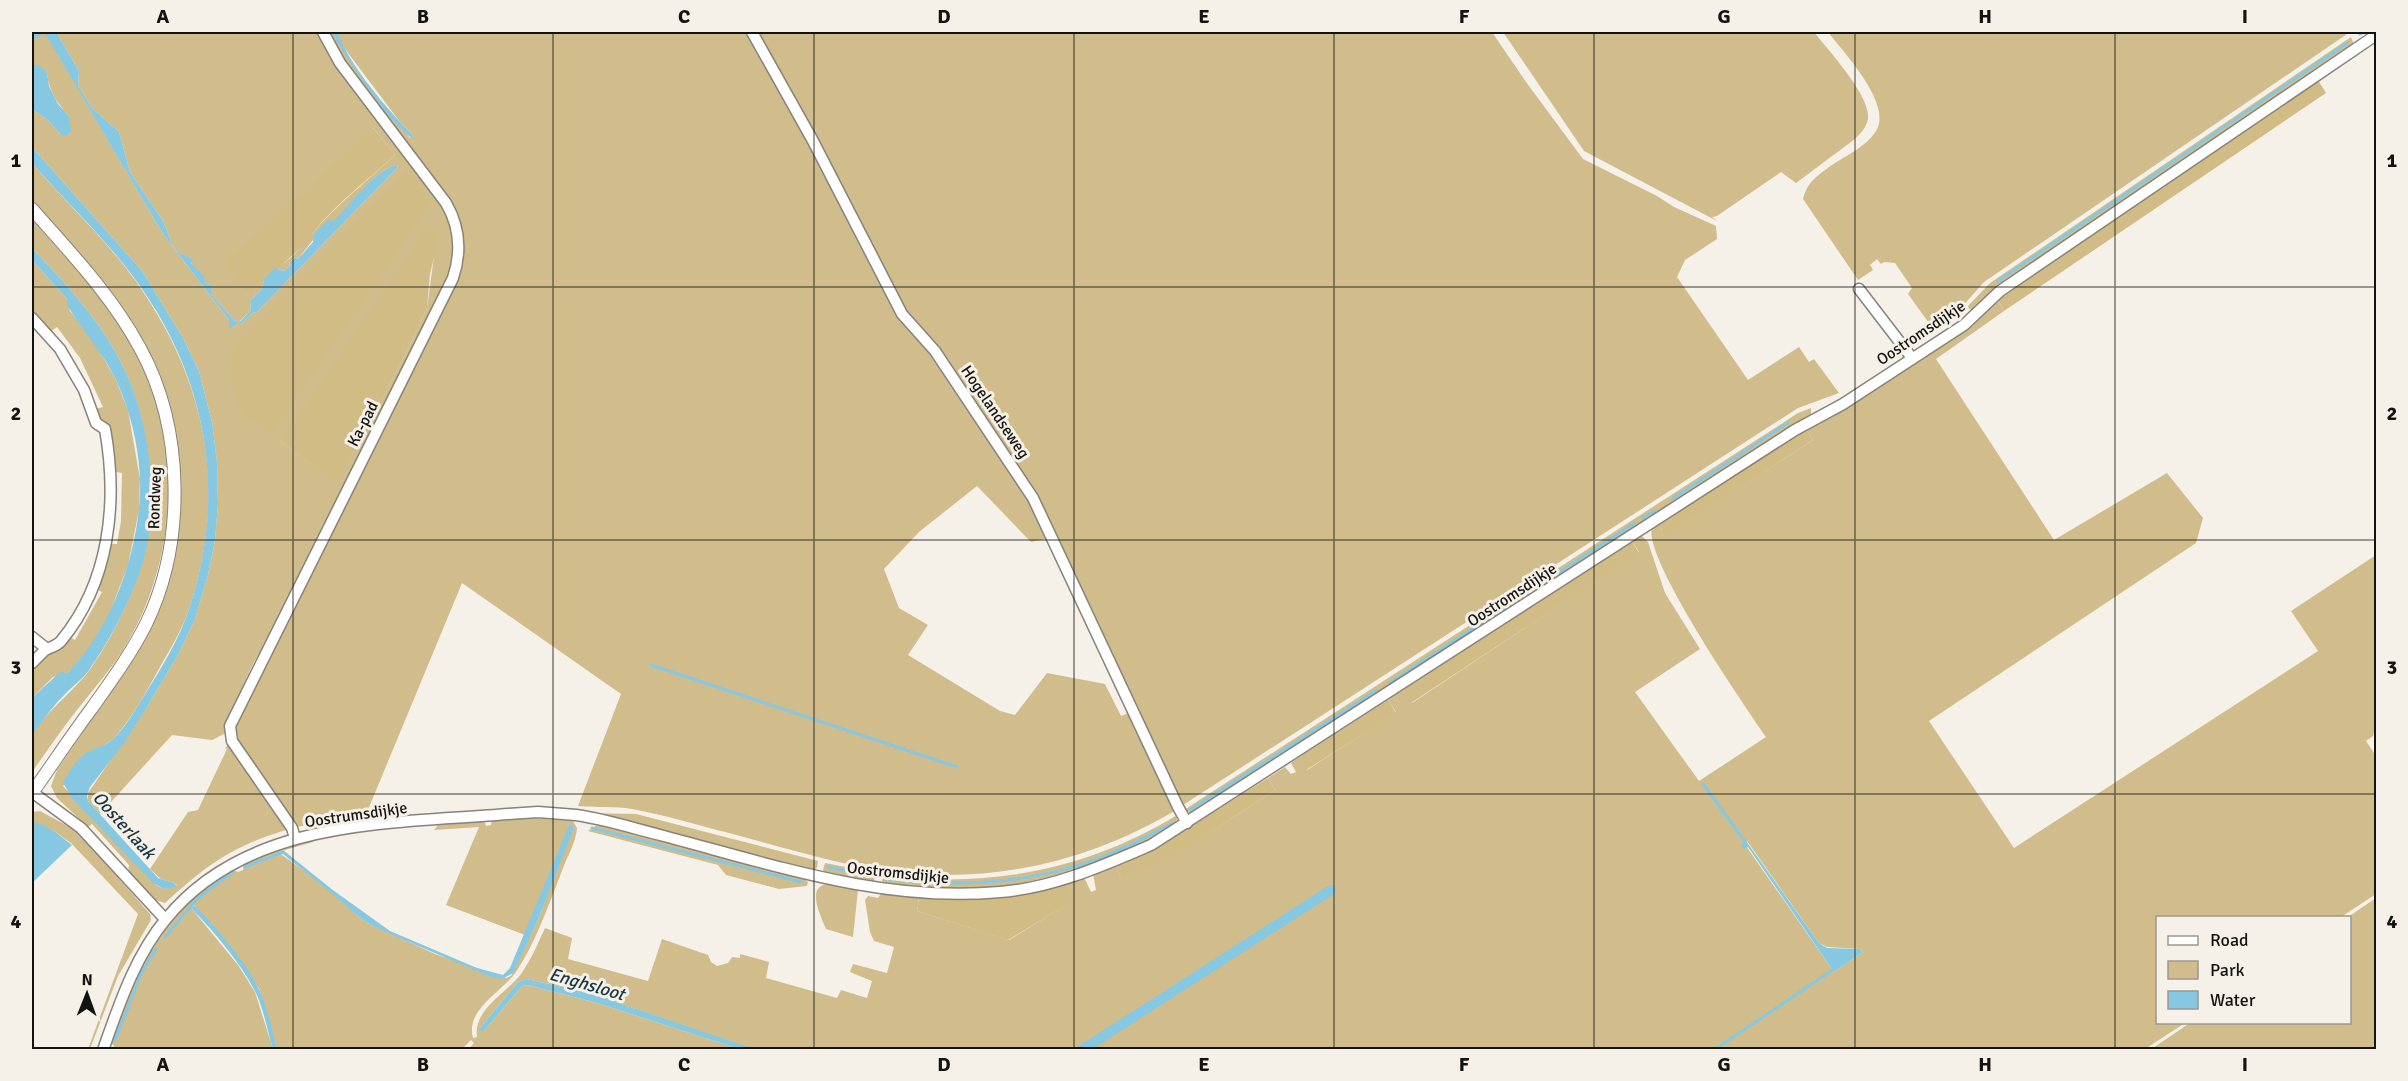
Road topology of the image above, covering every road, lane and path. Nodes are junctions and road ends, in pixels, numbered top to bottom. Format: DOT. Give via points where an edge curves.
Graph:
graph roads {
  1 [pos="322,32"];
  2 [pos="752,32"];
  3 [pos="2376,35"];
  4 [pos="32,209"];
  5 [pos="1859,289"];
  6 [pos="32,318"];
  7 [pos="1912,358"];
  8 [pos="32,637"];
  9 [pos="47,650"];
  10 [pos="32,663"];
  11 [pos="32,792"];
  12 [pos="576,815"];
  13 [pos="1187,823"];
  14 [pos="295,838"];
  15 [pos="165,919"];
  16 [pos="103,1050"];
  1 -- 14 [label="street, Ka-pad" via="340,63 446,203 457,229 459,252 453,278 230,726 232,741"];
  2 -- 13 [label="street, Hogelandseweg" via="902,314 935,351 1034,498"];
  3 -- 7 [label="street, Oostromsdijkje" via="2000,291 1964,325"];
  4 -- 11 [label="main road, Rondweg" via="100,286 140,348 164,408 172,450 175,512 168,553 146,624 116,674"];
  5 -- 7 [label="street"];
  6 -- 9 [label="street" via="60,349 84,390 96,423 105,429 111,479 111,515 97,574 71,626 59,644"];
  7 -- 13 [label="street, Oostromsdijkje"];
  8 -- 9 [label="street"];
  9 -- 10 [label="street"];
  11 -- 15 [label="street" via="81,828"];
  12 -- 13 [label="street, Oostromsdijkje" via="852,884 935,895 1001,892 1085,873 1151,845"];
  12 -- 14 [label="street, Oostrumsdijkje" via="496,815 356,827"];
  14 -- 15 [label="street, Oostrumsdijkje" via="226,866"];
  15 -- 16 [label="street, Oostrumsdijkje" via="131,977"];
}
